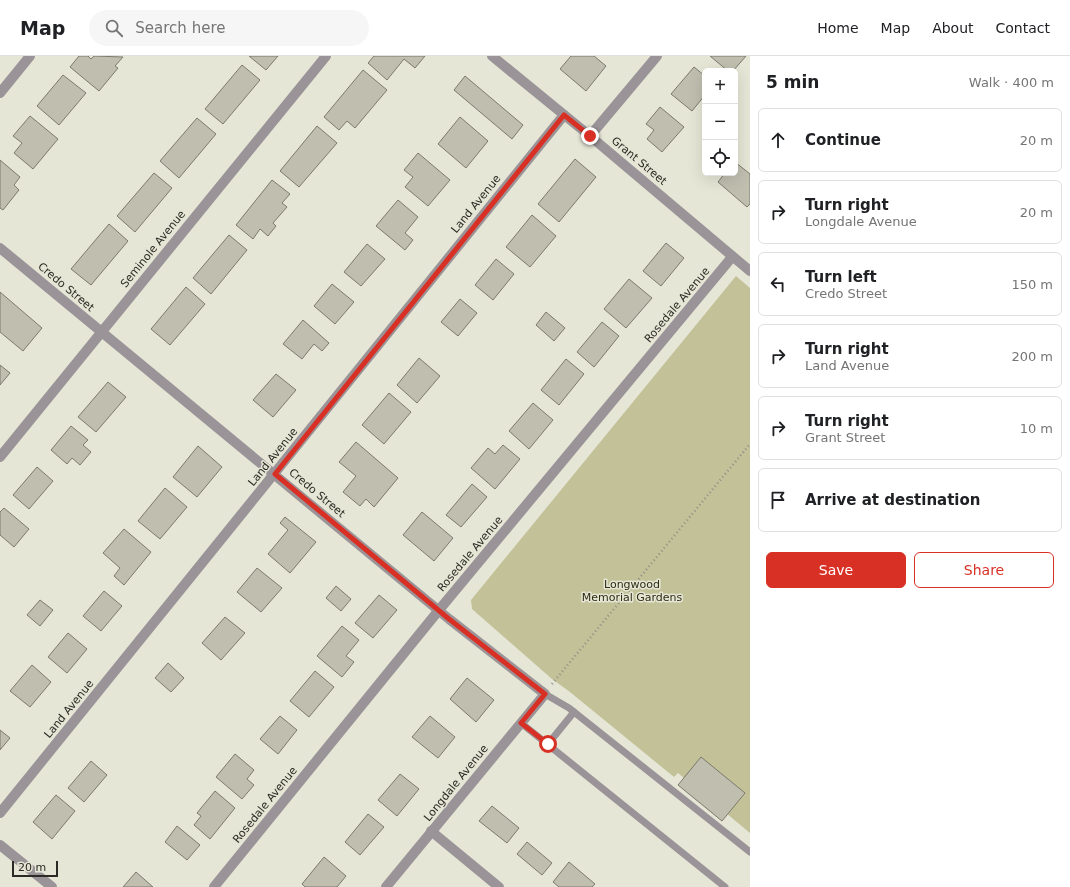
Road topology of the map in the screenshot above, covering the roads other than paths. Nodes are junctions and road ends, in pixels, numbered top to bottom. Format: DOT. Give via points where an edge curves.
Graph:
graph roads {
  1 [pos="30,56"];
  2 [pos="326,56"];
  3 [pos="492,56"];
  4 [pos="656,56"];
  5 [pos="0,93"];
  6 [pos="564,115"];
  7 [pos="590,136"];
  8 [pos="0,248"];
  9 [pos="732,257"];
  10 [pos="750,271"];
  11 [pos="101,332"];
  12 [pos="0,457"];
  13 [pos="275,474"];
  14 [pos="439,610"];
  15 [pos="545,694"];
  16 [pos="574,712"];
  17 [pos="521,723"];
  18 [pos="548,744"];
  19 [pos="0,813"];
  20 [pos="431,832"];
  21 [pos="0,845"];
  22 [pos="750,852"];
  23 [pos="52,887"];
  24 [pos="214,887"];
  25 [pos="386,887"];
  26 [pos="498,887"];
  27 [pos="725,887"];
  1 -- 5 [label="street"];
  2 -- 11 [label="street, Seminole Avenue"];
  3 -- 6 [label="street, Grant Street"];
  4 -- 7 [label="street"];
  6 -- 7 [label="street, Grant Street"];
  6 -- 13 [label="street, Land Avenue"];
  7 -- 9 [label="street, Grant Street"];
  8 -- 11 [label="street, Credo Street"];
  9 -- 10 [label="street, Grant Street"];
  9 -- 14 [label="street, Rosedale Avenue"];
  11 -- 12 [label="street, Seminole Avenue"];
  11 -- 13 [label="street, Credo Street"];
  13 -- 14 [label="street, Credo Street"];
  13 -- 19 [label="street, Land Avenue"];
  14 -- 15 [label="street, Credo Street"];
  14 -- 24 [label="street, Rosedale Avenue"];
  15 -- 16 [label="lane"];
  15 -- 17 [label="street, Longdale Avenue"];
  16 -- 18 [label="lane"];
  16 -- 22 [label="lane"];
  17 -- 18 [label="lane"];
  17 -- 20 [label="street, Longdale Avenue"];
  18 -- 27 [label="lane"];
  20 -- 25 [label="street, Longdale Avenue"];
  20 -- 26 [label="street"];
  21 -- 23 [label="street"];
}
